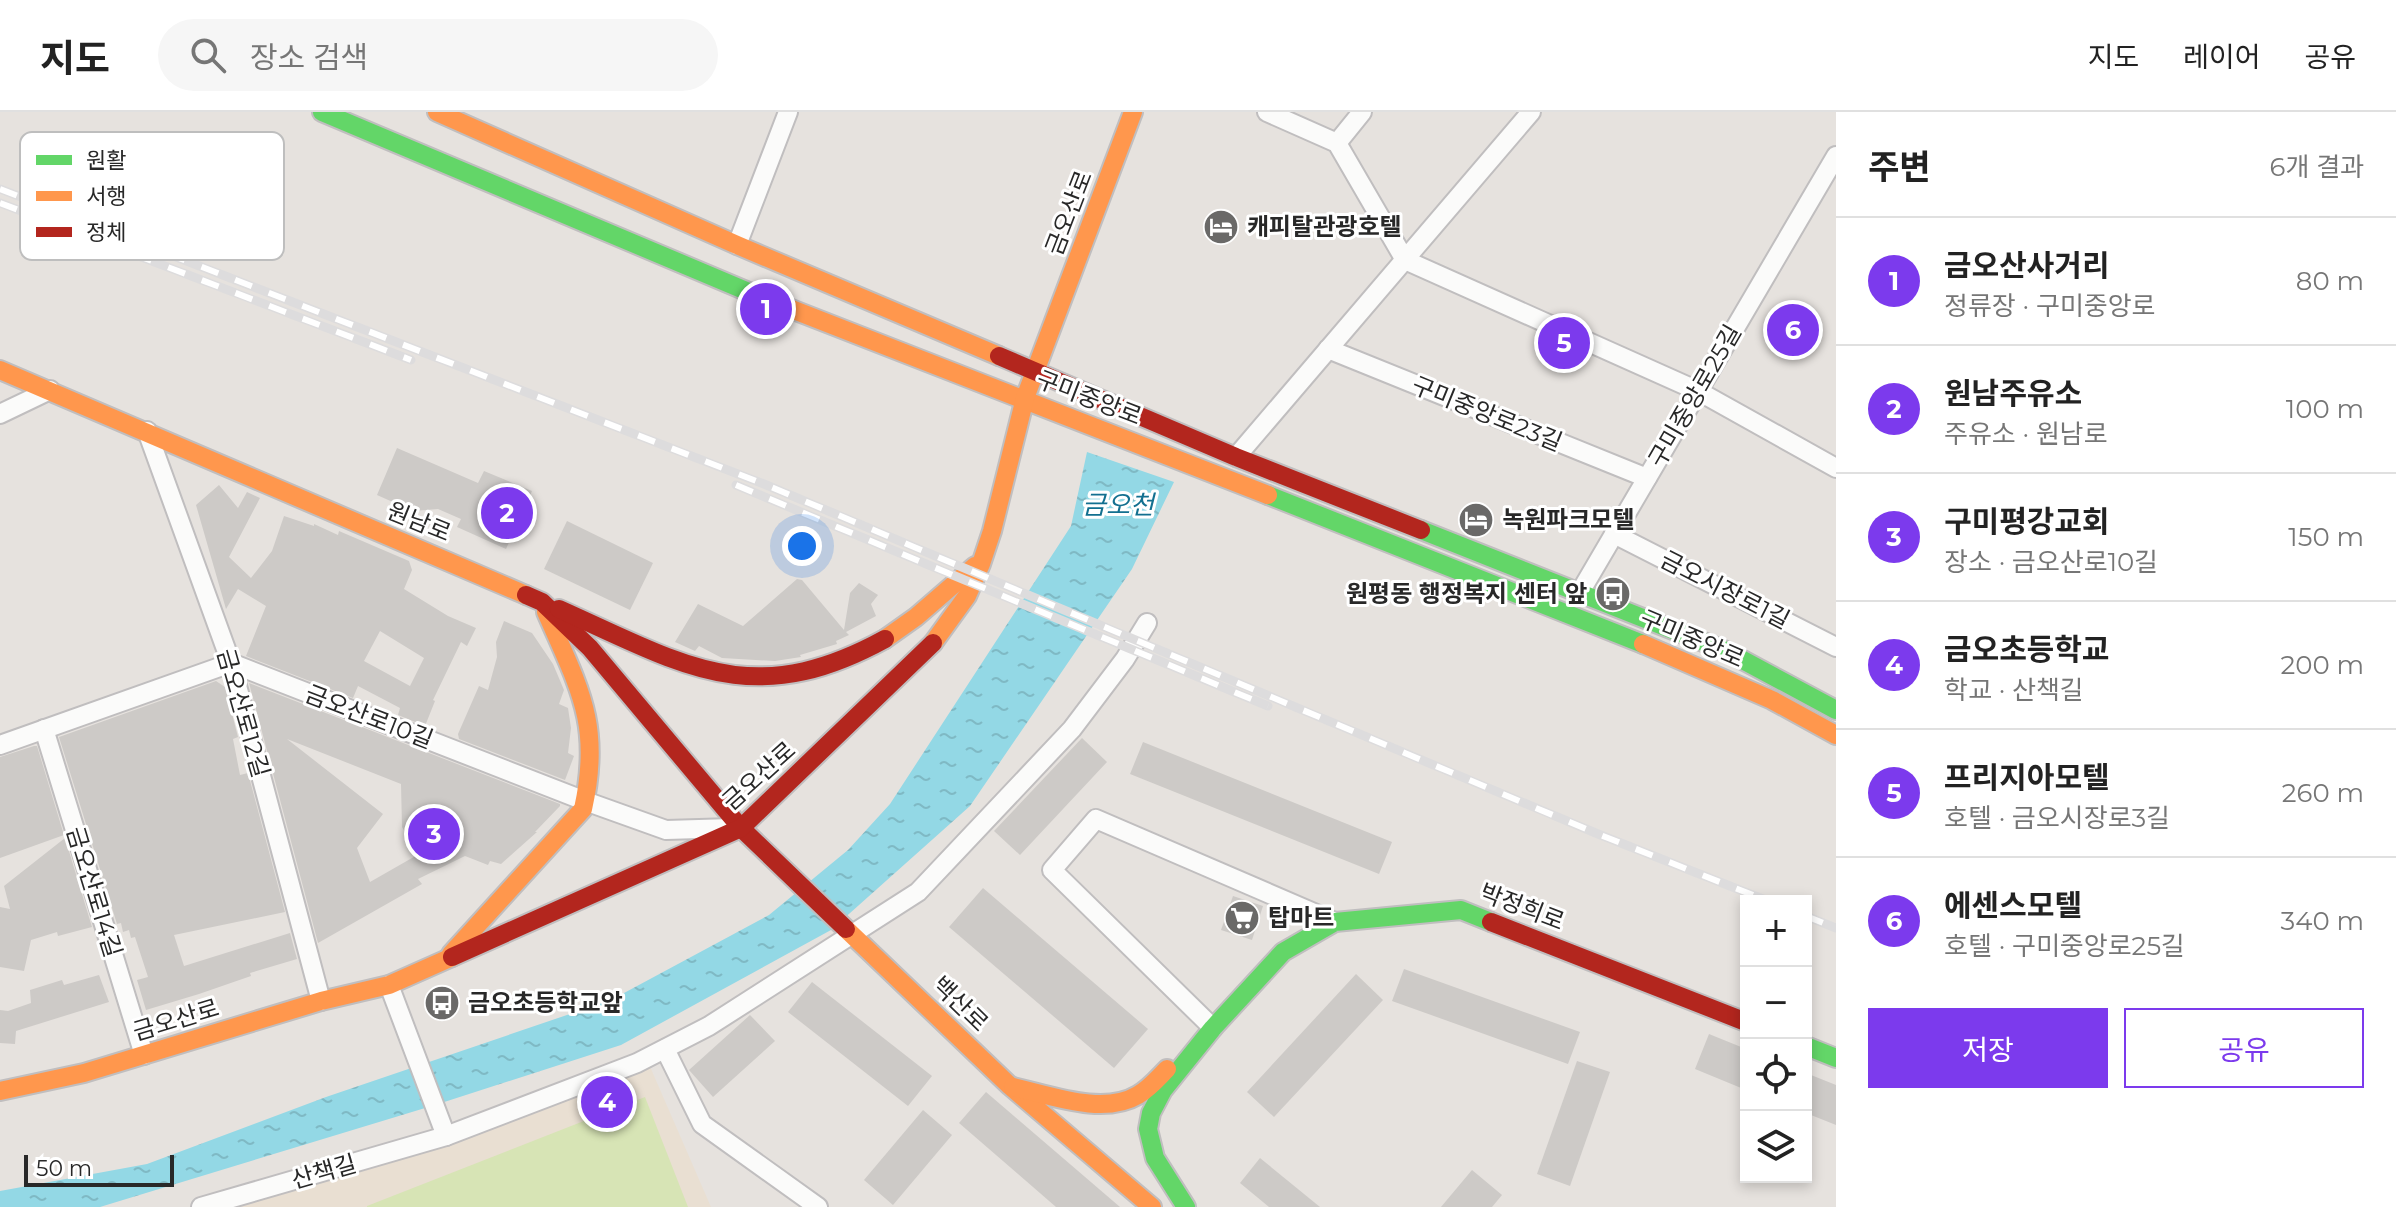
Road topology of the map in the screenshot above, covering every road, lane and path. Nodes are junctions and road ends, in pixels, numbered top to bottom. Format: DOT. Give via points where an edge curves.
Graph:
graph roads {
  1 [pos="322,112"];
  2 [pos="437,112"];
  3 [pos="788,112"];
  4 [pos="1133,112"];
  5 [pos="1267,112"];
  6 [pos="1362,112"];
  7 [pos="1531,112"];
  8 [pos="1337,143"];
  9 [pos="1836,156"];
  10 [pos="737,245"];
  11 [pos="1405,260"];
  12 [pos="1328,349"];
  13 [pos="0,370"];
  14 [pos="1035,371"];
  15 [pos="50,390"];
  16 [pos="1698,391"];
  17 [pos="1025,398"];
  18 [pos="0,414"];
  19 [pos="147,431"];
  20 [pos="1236,457"];
  21 [pos="1836,468"];
  22 [pos="1647,478"];
  23 [pos="1614,534"];
  24 [pos="983,557"];
  25 [pos="1579,594"];
  26 [pos="542,602"];
  27 [pos="1147,623"];
  28 [pos="1836,647"];
  29 [pos="231,663"];
  30 [pos="1836,710"];
  31 [pos="44,729"];
  32 [pos="1836,735"];
  33 [pos="0,745"];
  34 [pos="585,801"];
  35 [pos="741,828"];
  36 [pos="1335,922"];
  37 [pos="854,934"];
  38 [pos="445,961"];
  39 [pos="389,985"];
  40 [pos="321,1001"];
  41 [pos="1740,1020"];
  42 [pos="1213,1028"];
  43 [pos="1812,1048"];
  44 [pos="665,1049"];
  45 [pos="144,1055"];
  46 [pos="1836,1058"];
  47 [pos="1010,1086"];
  48 [pos="0,1091"];
  49 [pos="446,1136"];
  50 [pos="201,1207"];
  51 [pos="818,1207"];
  52 [pos="1152,1207"];
  53 [pos="1186,1207"];
  1 -- 17 [label="street, 구미중앙로" via="716,280"];
  2 -- 10 [label="street, 구미중앙로"];
  3 -- 10 [label="street"];
  4 -- 14 [label="street, 금오산로"];
  5 -- 8 [label="street"];
  6 -- 8 [label="street"];
  7 -- 11 [label="street"];
  8 -- 11 [label="street"];
  9 -- 16 [label="street, 구미중앙로25길"];
  10 -- 14 [label="street, 구미중앙로"];
  11 -- 12 [label="street"];
  11 -- 16 [label="street"];
  12 -- 20 [label="street"];
  12 -- 22 [label="street, 구미중앙로23길"];
  13 -- 15 [label="street, 원남로"];
  14 -- 17 [label="street, 금오산로"];
  14 -- 20 [label="street, 구미중앙로"];
  15 -- 18 [label="street"];
  15 -- 19 [label="street, 원남로"];
  16 -- 21 [label="street"];
  16 -- 22 [label="street, 구미중앙로25길"];
  17 -- 24 [label="street, 금오산로"];
  17 -- 32 [label="street, 구미중앙로" via="1699,666"];
  19 -- 26 [label="street, 원남로"];
  19 -- 29 [label="street, 금오산로12길"];
  20 -- 25 [label="street, 구미중앙로"];
  22 -- 23 [label="street, 구미중앙로25길"];
  23 -- 25 [label="street, 구미중앙로25길"];
  23 -- 28 [label="street, 금오시장로1길"];
  24 -- 26 [label="street" via="922,613 867,652 779,678 701,669"];
  24 -- 35 [label="street, 금오산로" via="967,596 928,650"];
  25 -- 30 [label="street, 구미중앙로" via="1726,651"];
  26 -- 34 [label="street" via="589,713 592,759"];
  26 -- 35 [label="street, 원남로" via="599,658"];
  27 -- 37 [label="street, 산책길" via="1072,729 918,892"];
  29 -- 31 [label="street"];
  29 -- 34 [label="street, 금오산로10길"];
  29 -- 40 [label="street, 금오산로12길"];
  31 -- 33 [label="street"];
  31 -- 45 [label="street, 금오산로14길"];
  34 -- 35 [label="street, 금오산로10길" via="666,830"];
  34 -- 38 [label="street"];
  35 -- 37 [label="street, 백산로"];
  35 -- 38 [label="street, 금오산로"];
  36 -- 41 [label="street, 박정희로" via="1461,910"];
  36 -- 42 [label="street, 박정희로" via="1283,952"];
  36 -- 42 [label="street" via="1096,819 1052,870"];
  37 -- 44 [label="street, 산책길"];
  37 -- 47 [label="street, 백산로"];
  38 -- 39 [label="street, 금오산로"];
  39 -- 40 [label="street, 금오산로"];
  39 -- 49 [label="street"];
  40 -- 45 [label="street, 금오산로"];
  42 -- 47 [label="street" via="1128,1100 1096,1103"];
  42 -- 53 [label="street" via="1163,1090 1148,1129 1155,1158"];
  43 -- 46 [label="street"];
  44 -- 49 [label="street, 산책길"];
  44 -- 51 [label="street" via="702,1124"];
  45 -- 48 [label="street, 금오산로"];
  47 -- 52 [label="street, 백산로"];
  49 -- 50 [label="street, 산책길"];
}
